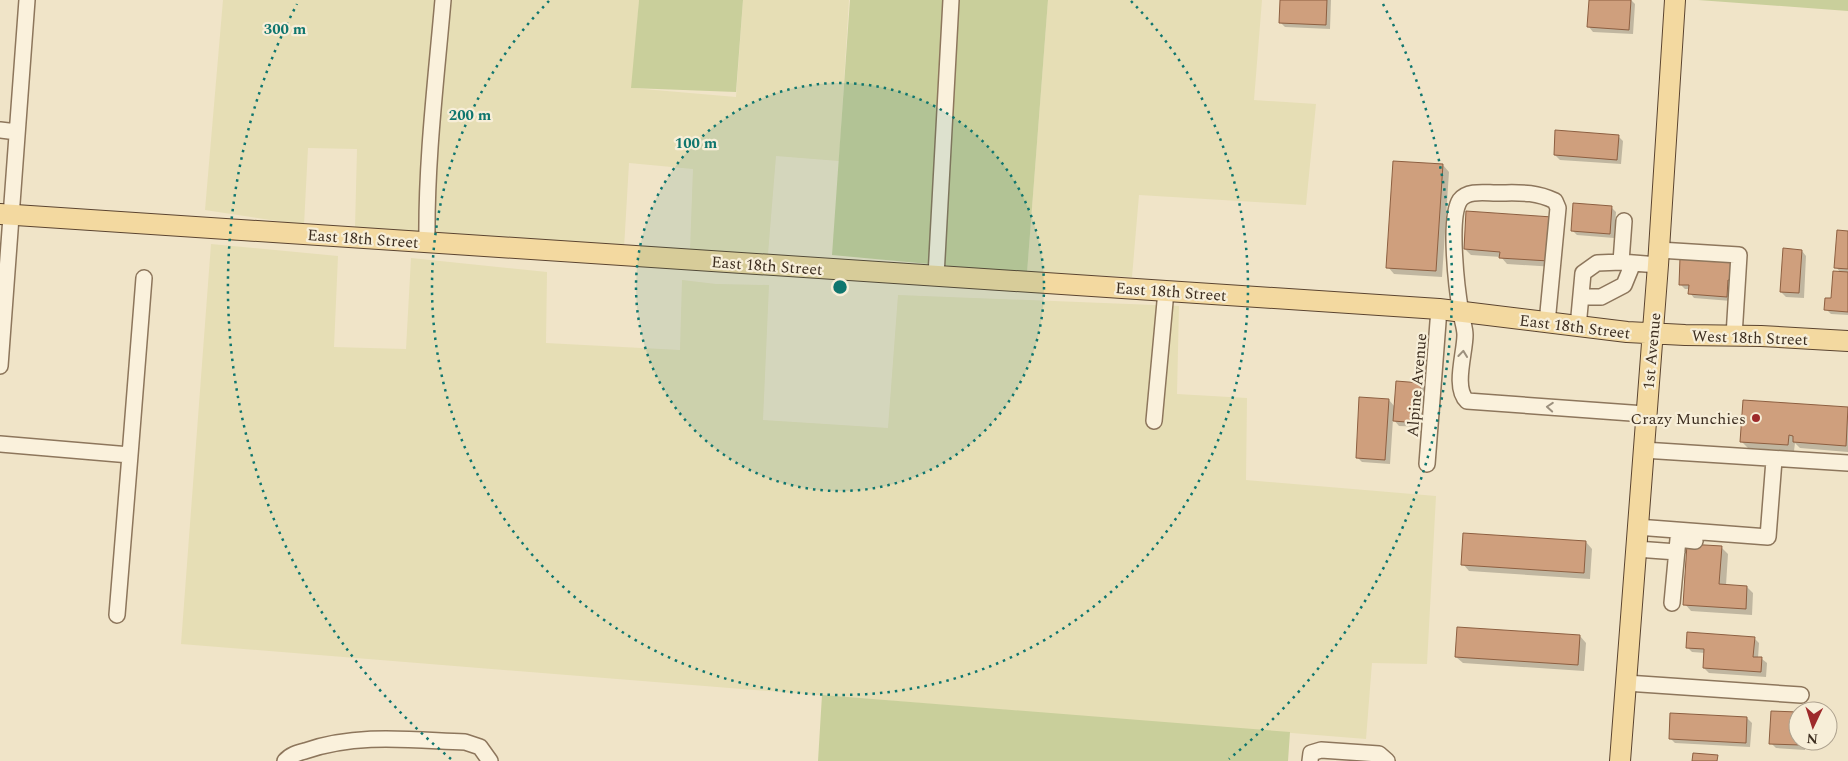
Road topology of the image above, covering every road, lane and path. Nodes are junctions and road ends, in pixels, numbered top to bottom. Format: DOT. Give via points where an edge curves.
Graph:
graph roads {
  1 [pos="26,0"];
  2 [pos="443,0"];
  3 [pos="952,0"];
  4 [pos="1675,0"];
  5 [pos="0,130"];
  6 [pos="17,132"];
  7 [pos="6,215"];
  8 [pos="1624,221"];
  9 [pos="427,242"];
  10 [pos="1659,257"];
  11 [pos="1627,263"];
  12 [pos="936,276"];
  13 [pos="144,278"];
  14 [pos="1166,291"];
  15 [pos="1581,298"];
  16 [pos="1439,309"];
  17 [pos="1461,311"];
  18 [pos="1547,323"];
  19 [pos="1578,327"];
  20 [pos="1653,334"];
  21 [pos="1734,336"];
  22 [pos="1848,341"];
  23 [pos="0,360"];
  24 [pos="0,366"];
  25 [pos="1646,414"];
  26 [pos="1154,421"];
  27 [pos="0,444"];
  28 [pos="1643,450"];
  29 [pos="130,455"];
  30 [pos="1774,460"];
  31 [pos="1848,463"];
  32 [pos="1427,464"];
  33 [pos="1637,527"];
  34 [pos="1750,546"];
  35 [pos="1636,549"];
  36 [pos="1677,552"];
  37 [pos="1672,603"];
  38 [pos="117,615"];
  39 [pos="1626,683"];
  40 [pos="1800,695"];
  41 [pos="285,761"];
  42 [pos="490,761"];
  43 [pos="1310,761"];
  44 [pos="1387,761"];
  45 [pos="1620,761"];
  1 -- 6 [label="street"];
  2 -- 9 [label="street" via="435,79"];
  3 -- 12 [label="street"];
  4 -- 10 [label="main road, 1st Avenue"];
  5 -- 6 [label="street"];
  6 -- 7 [label="street"];
  7 -- 9 [label="main road, East 18th Street"];
  7 -- 23 [label="street"];
  8 -- 11 [label="street"];
  9 -- 12 [label="main road, East 18th Street"];
  10 -- 11 [label="street"];
  10 -- 20 [label="main road, 1st Avenue"];
  10 -- 21 [label="street" via="1739,255"];
  11 -- 15 [label="street" via="1624,285 1601,297"];
  11 -- 15 [label="street" via="1597,263 1583,273"];
  12 -- 14 [label="main road, East 18th Street"];
  13 -- 29 [label="street"];
  14 -- 16 [label="main road, East 18th Street"];
  14 -- 26 [label="street"];
  15 -- 19 [label="street"];
  16 -- 17 [label="main road, East 18th Street"];
  16 -- 32 [label="street, Alpine Avenue"];
  17 -- 18 [label="main road, East 18th Street"];
  17 -- 18 [label="street" via="1454,245 1455,212 1461,199 1473,192 1539,194 1555,200 1558,208"];
  25 -- 17 [label="street, one-way" via="1467,401 1462,396 1460,381 1465,334"];
  18 -- 19 [label="main road, East 18th Street"];
  19 -- 20 [label="main road, East 18th Street"];
  20 -- 21 [label="main road, West 18th Street"];
  20 -- 25 [label="main road, 1st Avenue"];
  21 -- 22 [label="main road, West 18th Street"];
  23 -- 24 [label="street"];
  25 -- 28 [label="main road, 1st Avenue"];
  27 -- 29 [label="street"];
  28 -- 30 [label="street"];
  28 -- 33 [label="main road, 1st Avenue"];
  29 -- 38 [label="street"];
  30 -- 31 [label="street"];
  30 -- 33 [label="street" via="1768,537"];
  33 -- 35 [label="main road, 1st Avenue"];
  34 -- 36 [label="street" via="1678,539"];
  35 -- 36 [label="street"];
  35 -- 39 [label="main road, 1st Avenue"];
  36 -- 37 [label="street"];
  39 -- 40 [label="street"];
  39 -- 45 [label="main road, 1st Avenue"];
  41 -- 42 [label="street" via="289,756 319,746 370,738 465,742 480,747"];
  43 -- 44 [label="street" via="1311,753 1321,750 1380,754"];
}
